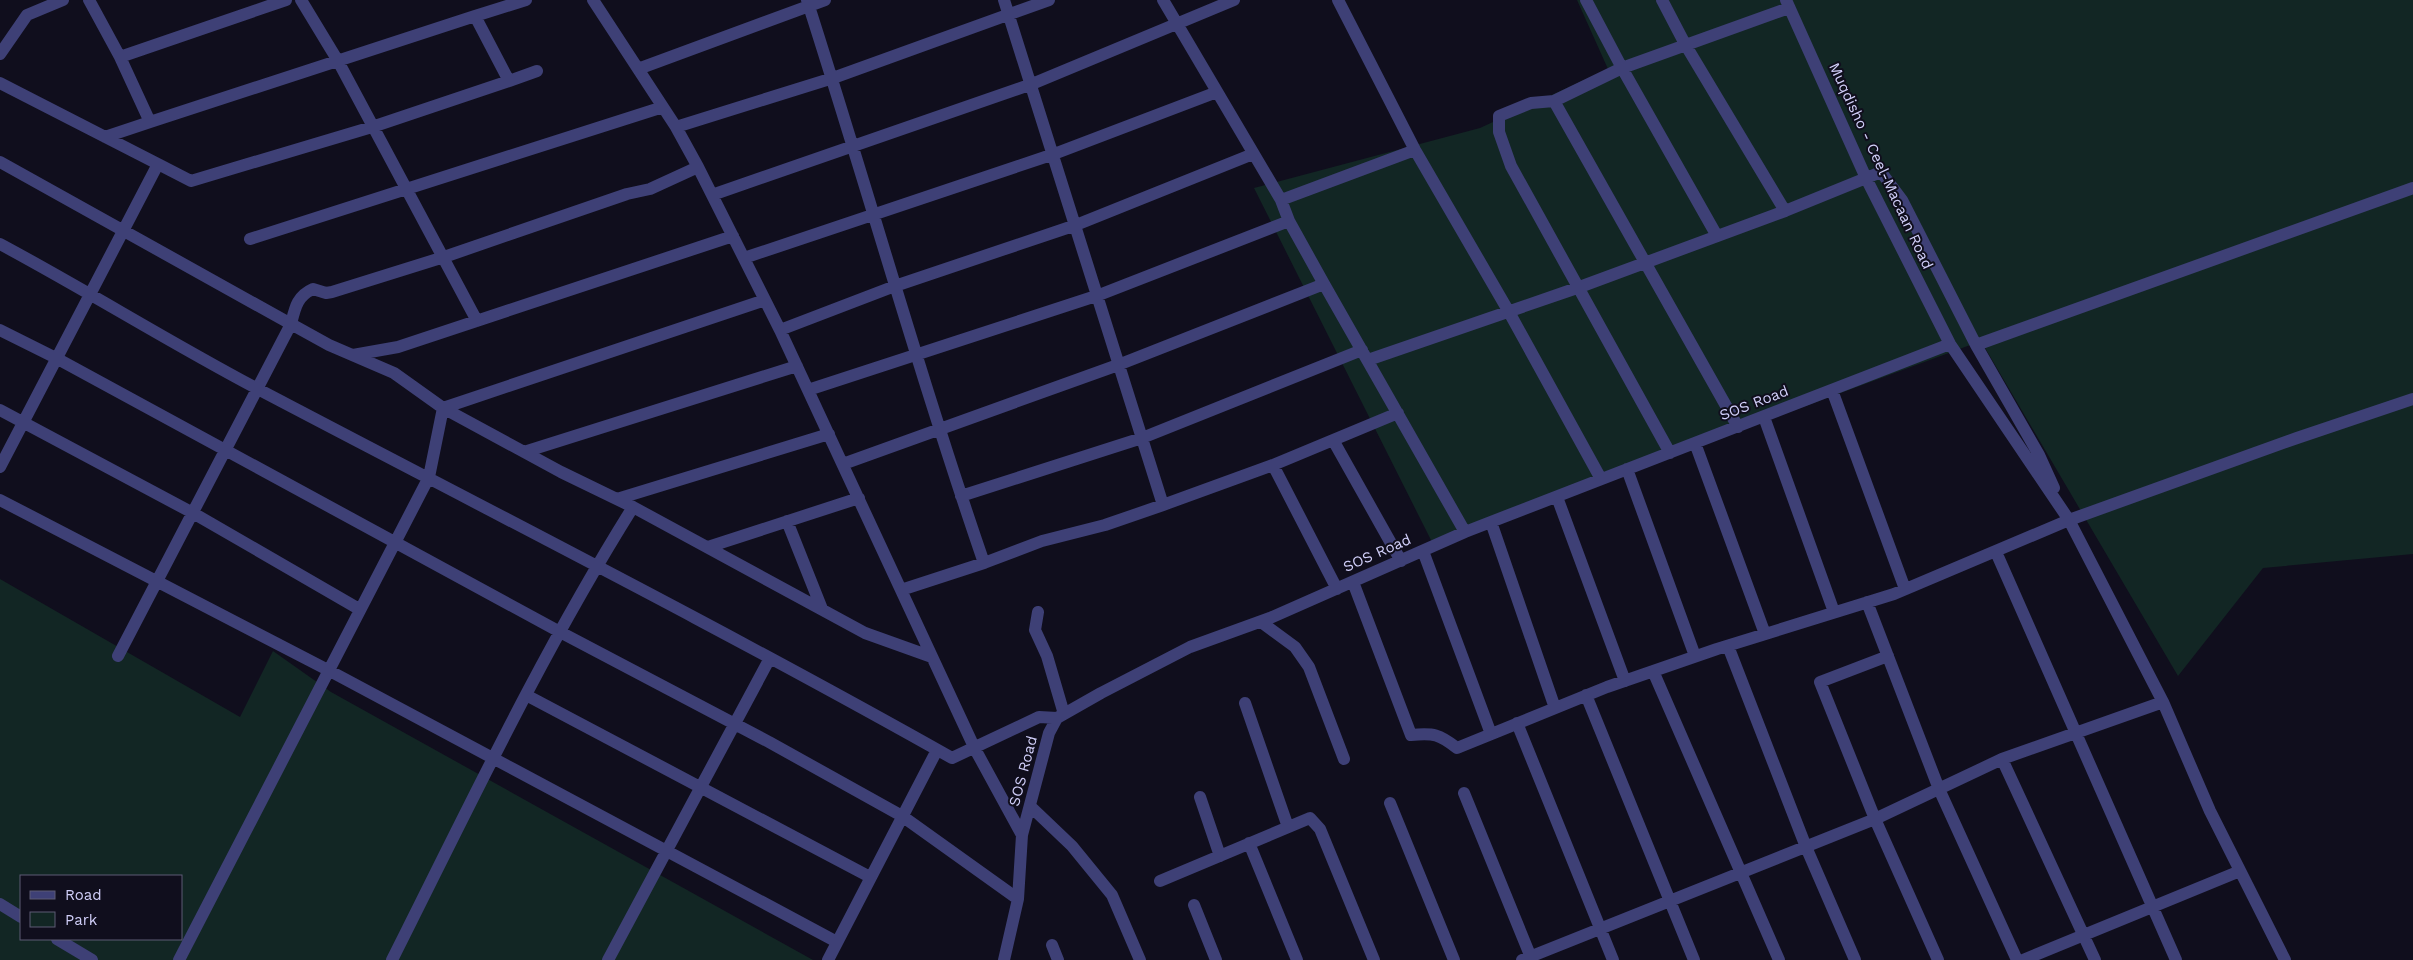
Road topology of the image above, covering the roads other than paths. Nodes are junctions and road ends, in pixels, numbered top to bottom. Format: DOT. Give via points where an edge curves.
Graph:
graph roads {
  1 [pos="63,0"];
  2 [pos="89,0"];
  3 [pos="286,0"];
  4 [pos="301,0"];
  5 [pos="526,0"];
  6 [pos="825,0"];
  7 [pos="1004,0"];
  8 [pos="1048,0"];
  9 [pos="1163,0"];
  10 [pos="1234,0"];
  11 [pos="1338,0"];
  12 [pos="1586,0"];
  13 [pos="1662,0"];
  14 [pos="596,1"];
  15 [pos="808,3"];
  16 [pos="1788,4"];
  17 [pos="1009,15"];
  18 [pos="475,16"];
  19 [pos="1177,24"];
  20 [pos="1685,44"];
  21 [pos="0,54"];
  22 [pos="120,57"];
  23 [pos="338,61"];
  24 [pos="1622,68"];
  25 [pos="638,69"];
  26 [pos="537,71"];
  27 [pos="834,78"];
  28 [pos="509,81"];
  29 [pos="0,83"];
  30 [pos="1032,84"];
  31 [pos="1217,92"];
  32 [pos="1554,101"];
  33 [pos="664,107"];
  34 [pos="150,122"];
  35 [pos="372,127"];
  36 [pos="676,127"];
  37 [pos="105,137"];
  38 [pos="852,147"];
  39 [pos="1415,150"];
  40 [pos="1054,154"];
  41 [pos="1253,154"];
  42 [pos="0,162"];
  43 [pos="158,164"];
  44 [pos="698,167"];
  45 [pos="1866,178"];
  46 [pos="2413,188"];
  47 [pos="405,189"];
  48 [pos="712,195"];
  49 [pos="1280,200"];
  50 [pos="1785,211"];
  51 [pos="874,216"];
  52 [pos="1290,221"];
  53 [pos="1076,225"];
  54 [pos="124,230"];
  55 [pos="733,236"];
  56 [pos="1717,236"];
  57 [pos="250,239"];
  58 [pos="0,244"];
  59 [pos="444,257"];
  60 [pos="744,258"];
  61 [pos="1645,261"];
  62 [pos="1324,284"];
  63 [pos="896,286"];
  64 [pos="1577,288"];
  65 [pos="90,293"];
  66 [pos="1098,295"];
  67 [pos="765,300"];
  68 [pos="1509,312"];
  69 [pos="477,320"];
  70 [pos="291,324"];
  71 [pos="0,330"];
  72 [pos="780,330"];
  73 [pos="1950,344"];
  74 [pos="1976,345"];
  75 [pos="353,355"];
  76 [pos="915,355"];
  77 [pos="1365,355"];
  78 [pos="56,358"];
  79 [pos="1118,365"];
  80 [pos="797,366"];
  81 [pos="257,388"];
  82 [pos="808,390"];
  83 [pos="1832,390"];
  84 [pos="2413,399"];
  85 [pos="443,408"];
  86 [pos="0,410"];
  87 [pos="1398,413"];
  88 [pos="1764,417"];
  89 [pos="23,423"];
  90 [pos="1738,426"];
  91 [pos="940,429"];
  92 [pos="829,434"];
  93 [pos="1142,438"];
  94 [pos="1333,440"];
  95 [pos="1695,443"];
  96 [pos="225,451"];
  97 [pos="524,452"];
  98 [pos="1670,453"];
  99 [pos="843,464"];
  100 [pos="1273,465"];
  101 [pos="0,468"];
  102 [pos="1628,469"];
  103 [pos="429,477"];
  104 [pos="1601,479"];
  105 [pos="961,496"];
  106 [pos="1556,497"];
  107 [pos="858,498"];
  108 [pos="617,499"];
  109 [pos="0,500"];
  110 [pos="1163,505"];
  111 [pos="633,507"];
  112 [pos="193,513"];
  113 [pos="2069,520"];
  114 [pos="787,521"];
  115 [pos="1491,522"];
  116 [pos="1465,532"];
  117 [pos="394,542"];
  118 [pos="708,547"];
  119 [pos="1423,550"];
  120 [pos="1996,552"];
  121 [pos="1401,560"];
  122 [pos="984,563"];
  123 [pos="596,565"];
  124 [pos="157,582"];
  125 [pos="1352,582"];
  126 [pos="1337,589"];
  127 [pos="1905,589"];
  128 [pos="901,590"];
  129 [pos="1868,602"];
  130 [pos="360,609"];
  131 [pos="822,609"];
  132 [pos="1038,612"];
  133 [pos="1834,612"];
  134 [pos="1261,622"];
  135 [pos="560,632"];
  136 [pos="1765,634"];
  137 [pos="1728,646"];
  138 [pos="118,656"];
  139 [pos="1695,656"];
  140 [pos="1888,656"];
  141 [pos="932,657"];
  142 [pos="770,658"];
  143 [pos="328,670"];
  144 [pos="1653,671"];
  145 [pos="1625,681"];
  146 [pos="526,695"];
  147 [pos="1586,696"];
  148 [pos="2162,702"];
  149 [pos="1245,703"];
  150 [pos="1555,708"];
  151 [pos="1061,716"];
  152 [pos="735,723"];
  153 [pos="1517,723"];
  154 [pos="2076,732"];
  155 [pos="1491,734"];
  156 [pos="975,749"];
  157 [pos="936,750"];
  158 [pos="494,758"];
  159 [pos="1344,758"];
  160 [pos="2002,759"];
  161 [pos="701,787"];
  162 [pos="1939,789"];
  163 [pos="1464,793"];
  164 [pos="1200,797"];
  165 [pos="1390,803"];
  166 [pos="1030,806"];
  167 [pos="902,816"];
  168 [pos="1875,819"];
  169 [pos="1288,827"];
  170 [pos="1022,835"];
  171 [pos="1249,843"];
  172 [pos="1806,847"];
  173 [pos="667,851"];
  174 [pos="1220,856"];
  175 [pos="2240,871"];
  176 [pos="1740,873"];
  177 [pos="870,877"];
  178 [pos="1160,881"];
  179 [pos="1018,899"];
  180 [pos="1669,901"];
  181 [pos="0,904"];
  182 [pos="1194,905"];
  183 [pos="2153,907"];
  184 [pos="20,916"];
  185 [pos="1600,929"];
  186 [pos="2084,935"];
  187 [pos="59,940"];
  188 [pos="837,942"];
  189 [pos="1052,945"];
  190 [pos="92,960"];
  191 [pos="179,960"];
  192 [pos="392,960"];
  193 [pos="608,960"];
  194 [pos="828,960"];
  195 [pos="1004,960"];
  196 [pos="1058,960"];
  197 [pos="1140,960"];
  198 [pos="1216,960"];
  199 [pos="1297,960"];
  200 [pos="1374,960"];
  201 [pos="1454,960"];
  202 [pos="1522,960"];
  203 [pos="1532,960"];
  204 [pos="1613,960"];
  205 [pos="1694,960"];
  206 [pos="1779,960"];
  207 [pos="1855,960"];
  208 [pos="1938,960"];
  209 [pos="2016,960"];
  210 [pos="2023,960"];
  211 [pos="2095,960"];
  212 [pos="2176,960"];
  213 [pos="2285,960"];
  1 -- 21 [label="street" via="27,15"];
  2 -- 22 [label="street"];
  3 -- 22 [label="street"];
  4 -- 23 [label="street"];
  5 -- 18 [label="street"];
  6 -- 15 [label="street"];
  7 -- 17 [label="street"];
  8 -- 17 [label="street"];
  9 -- 19 [label="street"];
  10 -- 19 [label="street"];
  11 -- 39 [label="street"];
  12 -- 24 [label="street"];
  13 -- 20 [label="street"];
  14 -- 25 [label="street"];
  15 -- 25 [label="street"];
  15 -- 27 [label="street"];
  16 -- 20 [label="street"];
  16 -- 45 [label="street, Muqdisho - Ceel-Macaan Road"];
  17 -- 27 [label="street"];
  17 -- 30 [label="street"];
  18 -- 23 [label="street"];
  18 -- 28 [label="street"];
  19 -- 30 [label="street"];
  19 -- 31 [label="street"];
  20 -- 24 [label="street"];
  20 -- 50 [label="street"];
  22 -- 34 [label="street"];
  23 -- 34 [label="street"];
  23 -- 35 [label="street"];
  24 -- 32 [label="street"];
  24 -- 56 [label="street"];
  25 -- 33 [label="street"];
  26 -- 28 [label="street"];
  27 -- 36 [label="street"];
  27 -- 38 [label="street"];
  28 -- 35 [label="street"];
  29 -- 37 [label="street"];
  30 -- 38 [label="street"];
  30 -- 40 [label="street"];
  31 -- 40 [label="street"];
  31 -- 41 [label="street"];
  32 -- 61 [label="street"];
  32 -- 64 [label="street" via="1531,103 1499,116 1498,132 1511,166"];
  33 -- 36 [label="street"];
  33 -- 47 [label="street"];
  34 -- 37 [label="street"];
  35 -- 43 [label="street" via="191,181"];
  35 -- 47 [label="street"];
  36 -- 44 [label="street"];
  37 -- 43 [label="street"];
  38 -- 48 [label="street"];
  38 -- 51 [label="street"];
  39 -- 49 [label="street"];
  39 -- 68 [label="street"];
  40 -- 51 [label="street"];
  40 -- 53 [label="street"];
  41 -- 49 [label="street"];
  41 -- 53 [label="street"];
  42 -- 54 [label="street"];
  43 -- 54 [label="street"];
  44 -- 48 [label="street"];
  44 -- 59 [label="street" via="650,189 626,194"];
  45 -- 50 [label="street"];
  45 -- 73 [label="street, Muqdisho - Ceel-Macaan Road"];
  45 -- 74 [label="street" via="1881,172 1902,200"];
  46 -- 74 [label="street"];
  47 -- 57 [label="street"];
  47 -- 59 [label="street"];
  48 -- 55 [label="street"];
  49 -- 52 [label="street"];
  50 -- 56 [label="street"];
  51 -- 60 [label="street"];
  51 -- 63 [label="street"];
  52 -- 62 [label="street"];
  52 -- 66 [label="street"];
  53 -- 63 [label="street"];
  53 -- 66 [label="street"];
  54 -- 65 [label="street"];
  54 -- 70 [label="street"];
  55 -- 60 [label="street"];
  55 -- 69 [label="street"];
  56 -- 61 [label="street"];
  58 -- 65 [label="street"];
  59 -- 69 [label="street"];
  59 -- 70 [label="street" via="332,292 308,291 298,300"];
  60 -- 67 [label="street"];
  61 -- 64 [label="street"];
  61 -- 90 [label="street"];
  62 -- 77 [label="street"];
  62 -- 79 [label="street"];
  63 -- 72 [label="street"];
  63 -- 76 [label="street"];
  64 -- 68 [label="street"];
  64 -- 98 [label="street"];
  65 -- 78 [label="street"];
  65 -- 81 [label="street"];
  66 -- 76 [label="street"];
  66 -- 79 [label="street"];
  67 -- 72 [label="street"];
  67 -- 85 [label="street"];
  68 -- 77 [label="street"];
  68 -- 104 [label="street"];
  69 -- 75 [label="street" via="398,347"];
  70 -- 75 [label="street"];
  70 -- 81 [label="street"];
  71 -- 78 [label="street"];
  72 -- 80 [label="street"];
  73 -- 83 [label="street, SOS Road"];
  73 -- 113 [label="street, Muqdisho - Ceel-Macaan Road"];
  74 -- 113 [label="street" via="2039,455"];
  75 -- 85 [label="street" via="394,374"];
  76 -- 82 [label="street"];
  76 -- 91 [label="street"];
  77 -- 87 [label="street"];
  77 -- 93 [label="street"];
  78 -- 89 [label="street"];
  78 -- 96 [label="street"];
  79 -- 91 [label="street"];
  79 -- 93 [label="street"];
  80 -- 82 [label="street"];
  80 -- 97 [label="street"];
  81 -- 96 [label="street"];
  81 -- 103 [label="street"];
  82 -- 92 [label="street"];
  83 -- 88 [label="street, SOS Road"];
  83 -- 127 [label="street"];
  84 -- 113 [label="street"];
  85 -- 97 [label="street"];
  85 -- 103 [label="street"];
  86 -- 89 [label="street"];
  87 -- 94 [label="street"];
  87 -- 116 [label="street"];
  88 -- 90 [label="street, SOS Road"];
  88 -- 133 [label="street"];
  89 -- 101 [label="street"];
  89 -- 112 [label="street"];
  90 -- 95 [label="street, SOS Road"];
  91 -- 99 [label="street"];
  91 -- 105 [label="street"];
  92 -- 99 [label="street"];
  92 -- 108 [label="street"];
  93 -- 105 [label="street"];
  93 -- 110 [label="street"];
  94 -- 100 [label="street"];
  94 -- 121 [label="street"];
  95 -- 98 [label="street, SOS Road"];
  95 -- 136 [label="street"];
  96 -- 112 [label="street"];
  96 -- 117 [label="street"];
  97 -- 108 [label="street"];
  98 -- 102 [label="street, SOS Road"];
  99 -- 107 [label="street"];
  100 -- 110 [label="street"];
  100 -- 126 [label="street"];
  102 -- 104 [label="street, SOS Road"];
  102 -- 139 [label="street"];
  103 -- 117 [label="street"];
  103 -- 123 [label="street"];
  104 -- 106 [label="street, SOS Road"];
  105 -- 122 [label="street"];
  106 -- 115 [label="street, SOS Road"];
  106 -- 145 [label="street"];
  107 -- 114 [label="street"];
  107 -- 128 [label="street"];
  108 -- 111 [label="street"];
  109 -- 124 [label="street"];
  110 -- 122 [label="street" via="1105,525 1042,541"];
  111 -- 118 [label="street"];
  111 -- 123 [label="street"];
  112 -- 124 [label="street"];
  112 -- 130 [label="street"];
  113 -- 120 [label="street"];
  113 -- 148 [label="street"];
  114 -- 118 [label="street"];
  114 -- 131 [label="street"];
  115 -- 116 [label="street, SOS Road"];
  115 -- 150 [label="street"];
  116 -- 119 [label="street, SOS Road"];
  117 -- 130 [label="street"];
  117 -- 135 [label="street"];
  118 -- 131 [label="street"];
  119 -- 121 [label="street, SOS Road"];
  119 -- 155 [label="street"];
  120 -- 127 [label="street"];
  120 -- 154 [label="street"];
  121 -- 125 [label="street, SOS Road"];
  122 -- 128 [label="street"];
  123 -- 135 [label="street"];
  123 -- 142 [label="street"];
  124 -- 138 [label="street"];
  124 -- 143 [label="street"];
  125 -- 126 [label="street, SOS Road"];
  125 -- 155 [label="street" via="1411,735 1430,733 1441,736 1457,748"];
  126 -- 134 [label="street, SOS Road"];
  127 -- 129 [label="street"];
  128 -- 141 [label="street"];
  129 -- 133 [label="street"];
  129 -- 140 [label="street"];
  130 -- 143 [label="street"];
  131 -- 141 [label="street" via="865,633"];
  132 -- 151 [label="street" via="1035,630 1047,656"];
  133 -- 136 [label="street"];
  134 -- 151 [label="street, SOS Road" via="1190,647"];
  134 -- 159 [label="street" via="1295,648 1309,667"];
  135 -- 146 [label="street"];
  135 -- 152 [label="street"];
  136 -- 137 [label="street"];
  137 -- 139 [label="street"];
  137 -- 172 [label="street"];
  139 -- 144 [label="street"];
  140 -- 162 [label="street"];
  140 -- 168 [label="street" via="1820,682"];
  141 -- 156 [label="street"];
  142 -- 152 [label="street"];
  142 -- 157 [label="street"];
  143 -- 158 [label="street"];
  143 -- 191 [label="street"];
  144 -- 145 [label="street"];
  144 -- 176 [label="street"];
  145 -- 147 [label="street"];
  146 -- 158 [label="street"];
  146 -- 161 [label="street"];
  147 -- 150 [label="street"];
  147 -- 180 [label="street"];
  148 -- 154 [label="street"];
  148 -- 175 [label="street"];
  149 -- 169 [label="street"];
  150 -- 153 [label="street"];
  151 -- 156 [label="street" via="1039,717"];
  151 -- 166 [label="street, SOS Road" via="1049,733"];
  152 -- 161 [label="street"];
  152 -- 167 [label="street"];
  153 -- 155 [label="street"];
  153 -- 185 [label="street"];
  154 -- 160 [label="street"];
  154 -- 183 [label="street"];
  156 -- 157 [label="street" via="952,758"];
  156 -- 170 [label="street"];
  157 -- 167 [label="street"];
  158 -- 173 [label="street"];
  158 -- 192 [label="street"];
  160 -- 162 [label="street"];
  160 -- 186 [label="street"];
  161 -- 173 [label="street"];
  161 -- 177 [label="street"];
  162 -- 168 [label="street"];
  162 -- 209 [label="street"];
  163 -- 203 [label="street"];
  164 -- 174 [label="street"];
  165 -- 201 [label="street"];
  166 -- 170 [label="street, SOS Road"];
  166 -- 197 [label="street" via="1072,846 1112,895"];
  167 -- 177 [label="street"];
  167 -- 179 [label="street"];
  168 -- 172 [label="street"];
  168 -- 208 [label="street"];
  169 -- 171 [label="street"];
  169 -- 200 [label="street" via="1310,818 1320,829"];
  170 -- 179 [label="street, SOS Road"];
  171 -- 174 [label="street"];
  171 -- 199 [label="street"];
  172 -- 176 [label="street"];
  172 -- 207 [label="street"];
  173 -- 188 [label="street"];
  173 -- 193 [label="street"];
  174 -- 178 [label="street"];
  175 -- 183 [label="street"];
  175 -- 213 [label="street"];
  176 -- 180 [label="street"];
  176 -- 206 [label="street"];
  177 -- 188 [label="street"];
  179 -- 195 [label="street, SOS Road"];
  180 -- 185 [label="street"];
  180 -- 205 [label="street"];
  181 -- 184 [label="street"];
  182 -- 198 [label="street"];
  183 -- 186 [label="street"];
  183 -- 212 [label="street"];
  185 -- 202 [label="street"];
  185 -- 204 [label="street"];
  186 -- 210 [label="street"];
  186 -- 211 [label="street"];
  187 -- 190 [label="street"];
  188 -- 194 [label="street"];
  189 -- 196 [label="street"];
}
